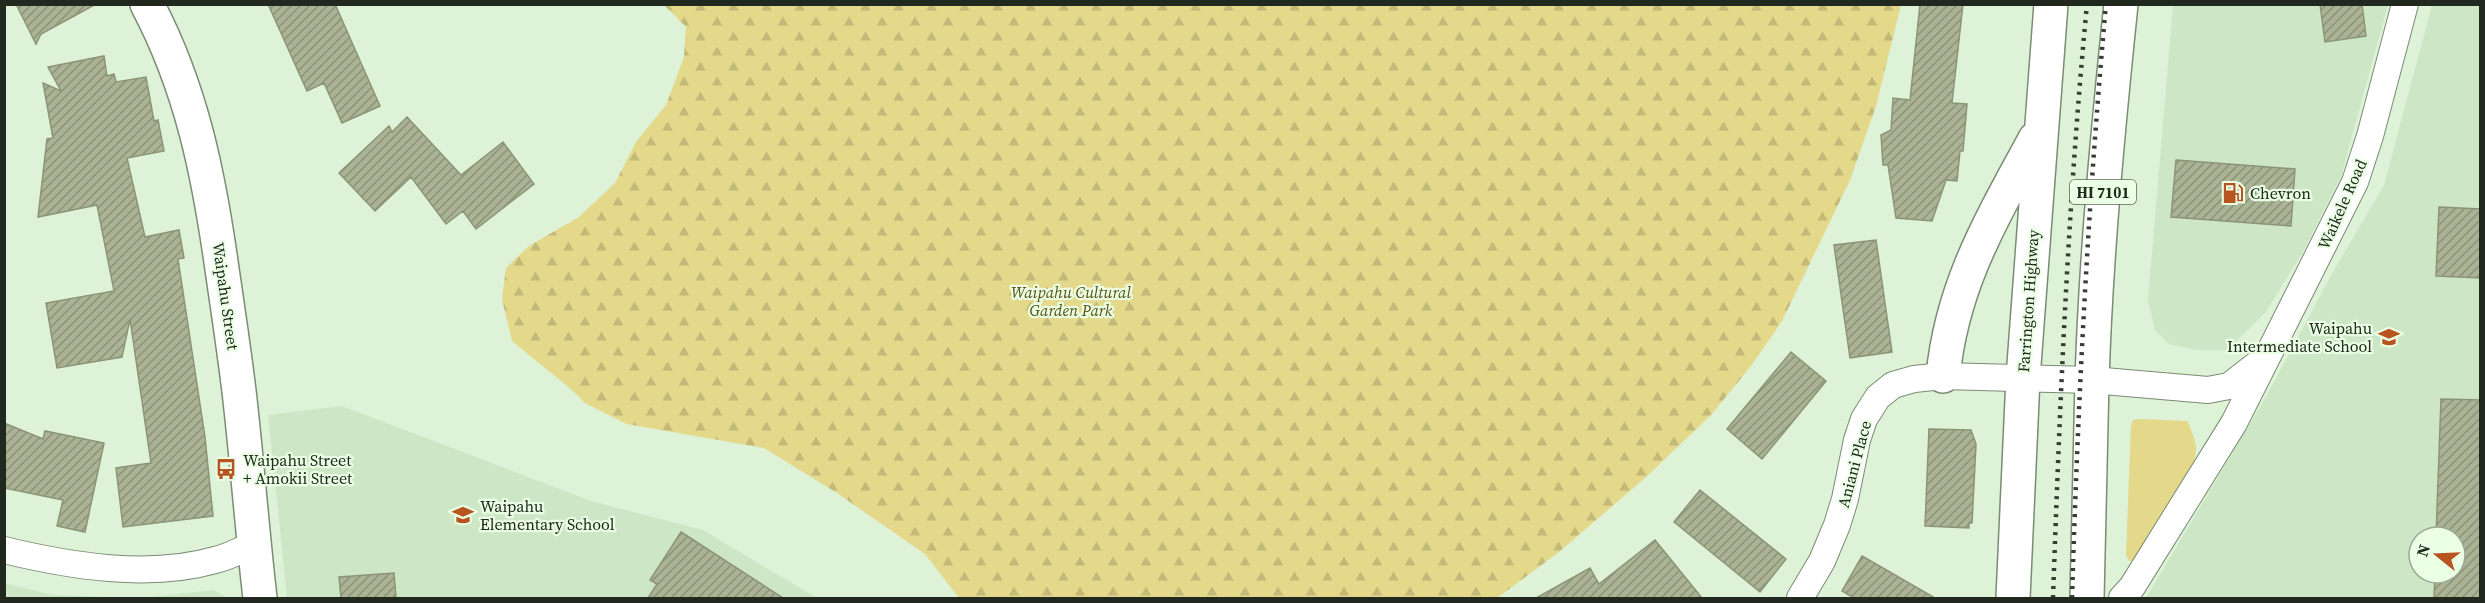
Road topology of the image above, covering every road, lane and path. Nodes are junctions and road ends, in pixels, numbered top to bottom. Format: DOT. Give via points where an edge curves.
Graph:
graph roads {
  1 [pos="147,4"];
  2 [pos="2052,4"];
  3 [pos="2121,4"];
  4 [pos="2405,4"];
  5 [pos="2040,130"];
  6 [pos="2264,359"];
  7 [pos="1944,376"];
  8 [pos="2023,378"];
  9 [pos="2092,380"];
  10 [pos="254,544"];
  11 [pos="4,550"];
  12 [pos="260,598"];
  13 [pos="1800,598"];
  14 [pos="2013,598"];
  15 [pos="2087,598"];
  16 [pos="2122,598"];
  1 -- 10 [label="main road, Waipahu Street" via="182,82 213,199 238,382"];
  2 -- 5 [label="main road, Farrington Highway"];
  3 -- 9 [label="main road, HI 7101" via="2109,120"];
  4 -- 6 [label="street, Waikele Road" via="2355,182"];
  5 -- 7 [label="main road" via="1980,240 1952,315"];
  5 -- 8 [label="main road, Farrington Highway"];
  6 -- 9 [label="street, Waikele Road" via="2229,386 2208,390"];
  6 -- 16 [label="street, Waikele Road" via="2234,423"];
  7 -- 8 [label="street, Aniani Place"];
  7 -- 13 [label="street, Aniani Place" via="1893,385 1878,397 1864,418 1837,525"];
  8 -- 9 [label="street, Aniani Place"];
  8 -- 14 [label="main road, Farrington Highway"];
  9 -- 15 [label="main road, HI 7101"];
  10 -- 11 [label="street" via="215,560 125,569 80,566"];
  10 -- 12 [label="main road, Waipahu Street"];
}
